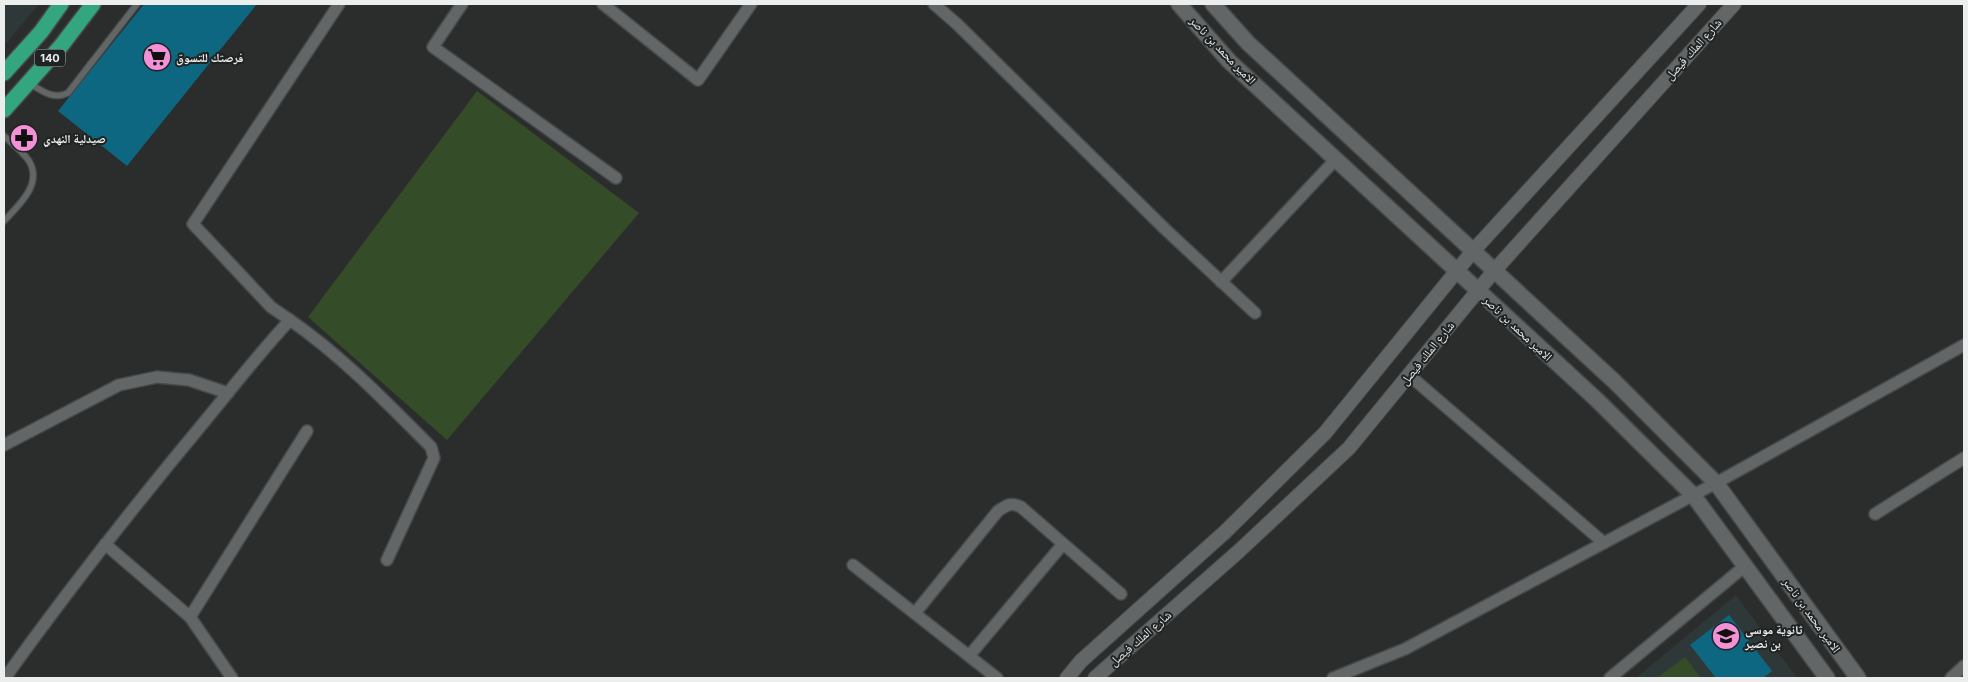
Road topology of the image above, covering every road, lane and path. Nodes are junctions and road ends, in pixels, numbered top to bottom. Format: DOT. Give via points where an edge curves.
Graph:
graph roads {
  1 [pos="62,4"];
  2 [pos="93,4"];
  3 [pos="137,4"];
  4 [pos="339,4"];
  5 [pos="462,4"];
  6 [pos="751,4"];
  7 [pos="934,4"];
  8 [pos="1179,4"];
  9 [pos="1213,4"];
  10 [pos="1698,4"];
  11 [pos="1734,4"];
  12 [pos="606,5"];
  13 [pos="4,73"];
  14 [pos="28,82"];
  15 [pos="4,110"];
  16 [pos="4,136"];
  17 [pos="1336,159"];
  18 [pos="616,178"];
  19 [pos="4,221"];
  20 [pos="1473,252"];
  21 [pos="1457,271"];
  22 [pos="1494,271"];
  23 [pos="1221,282"];
  24 [pos="1478,290"];
  25 [pos="1255,313"];
  26 [pos="290,320"];
  27 [pos="1964,345"];
  28 [pos="1409,375"];
  29 [pos="228,393"];
  30 [pos="307,431"];
  31 [pos="4,445"];
  32 [pos="1964,458"];
  33 [pos="1716,483"];
  34 [pos="1693,495"];
  35 [pos="1875,514"];
  36 [pos="1604,543"];
  37 [pos="105,544"];
  38 [pos="1063,544"];
  39 [pos="387,560"];
  40 [pos="853,565"];
  41 [pos="1745,566"];
  42 [pos="1121,594"];
  43 [pos="915,613"];
  44 [pos="190,617"];
  45 [pos="969,656"];
  46 [pos="1964,666"];
  47 [pos="5,678"];
  48 [pos="232,678"];
  49 [pos="997,678"];
  50 [pos="1066,678"];
  51 [pos="1095,678"];
  52 [pos="1333,678"];
  53 [pos="1610,678"];
  54 [pos="1827,678"];
  55 [pos="1858,678"];
  56 [pos="1951,678"];
  1 -- 13 [label="highway, 140"];
  2 -- 14 [label="highway, 140"];
  3 -- 14 [label="lane" via="68,93 51,96"];
  4 -- 26 [label="street" via="193,224 271,307"];
  5 -- 18 [label="street" via="433,47"];
  6 -- 12 [label="street" via="698,80"];
  7 -- 23 [label="street"];
  8 -- 17 [label="main road, الامير محمد بن ناصر" via="1229,61"];
  9 -- 20 [label="main road, الامير محمد بن ناصر" via="1248,43"];
  10 -- 20 [label="street, شارع الملك فيصل"];
  11 -- 22 [label="street, شارع الملك فيصل"];
  14 -- 15 [label="highway, 140"];
  16 -- 19 [label="lane" via="28,160 34,174 33,185"];
  17 -- 21 [label="main road, الامير محمد بن ناصر"];
  17 -- 23 [label="street"];
  20 -- 21 [label="street, شارع الملك فيصل"];
  20 -- 22 [label="main road, الامير محمد بن ناصر"];
  21 -- 24 [label="main road, الامير محمد بن ناصر"];
  21 -- 50 [label="street, شارع الملك فيصل" via="1325,433 1225,532"];
  22 -- 24 [label="street, شارع الملك فيصل"];
  22 -- 33 [label="main road, الامير محمد بن ناصر" via="1615,382"];
  23 -- 25 [label="street"];
  24 -- 28 [label="street, شارع الملك فيصل"];
  24 -- 34 [label="main road, الامير محمد بن ناصر" via="1597,400"];
  26 -- 29 [label="street"];
  26 -- 39 [label="street" via="366,382 431,447 434,458"];
  27 -- 33 [label="street"];
  28 -- 36 [label="street"];
  28 -- 51 [label="street, شارع الملك فيصل" via="1349,448 1239,551"];
  29 -- 31 [label="street" via="189,380 157,377 119,385"];
  29 -- 37 [label="street"];
  30 -- 44 [label="street"];
  32 -- 35 [label="street"];
  33 -- 34 [label="street"];
  33 -- 55 [label="main road, الامير محمد بن ناصر"];
  34 -- 36 [label="street"];
  34 -- 41 [label="main road, الامير محمد بن ناصر"];
  36 -- 52 [label="street" via="1406,649"];
  37 -- 44 [label="street"];
  37 -- 47 [label="street"];
  38 -- 42 [label="street"];
  38 -- 43 [label="street" via="1021,507 1014,503 1006,505"];
  38 -- 45 [label="street"];
  40 -- 43 [label="street"];
  41 -- 53 [label="street"];
  41 -- 54 [label="main road, الامير محمد بن ناصر"];
  43 -- 45 [label="street"];
  44 -- 48 [label="street"];
  45 -- 49 [label="street"];
  46 -- 56 [label="street"];
}
